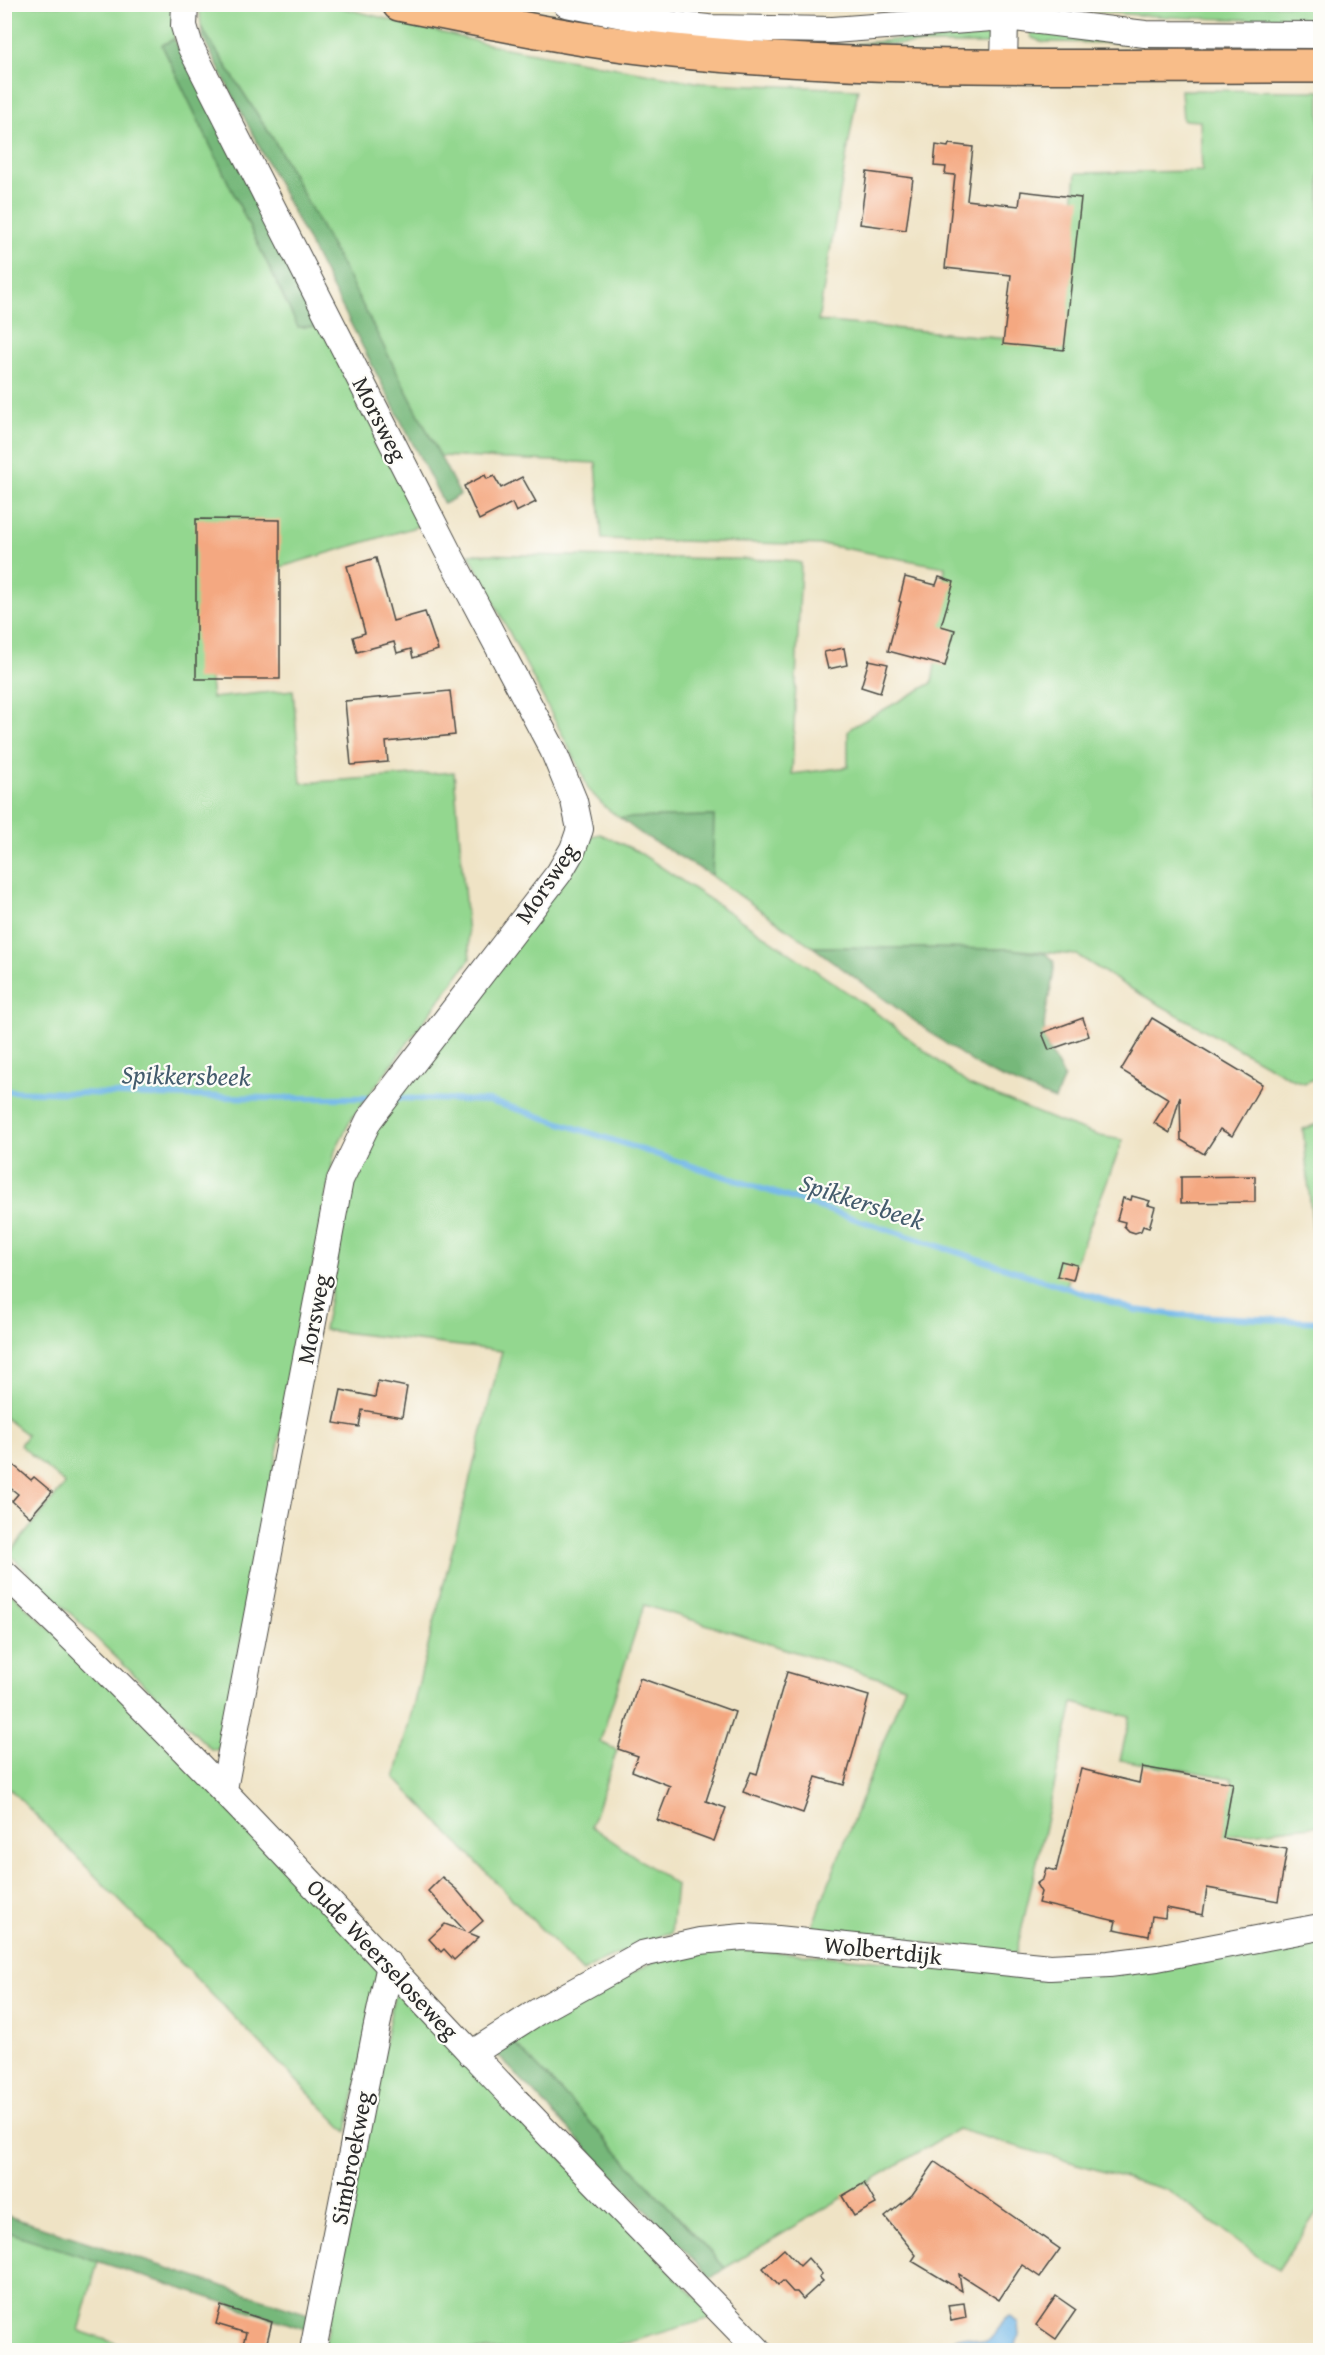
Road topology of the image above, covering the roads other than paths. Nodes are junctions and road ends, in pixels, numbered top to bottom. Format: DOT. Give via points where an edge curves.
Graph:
graph roads {
  1 [pos="185,4"];
  2 [pos="399,4"];
  3 [pos="566,4"];
  4 [pos="1005,17"];
  5 [pos="1320,35"];
  6 [pos="1004,66"];
  7 [pos="1320,66"];
  8 [pos="4,1573"];
  9 [pos="224,1789"];
  10 [pos="1320,1927"];
  11 [pos="390,1965"];
  12 [pos="471,2054"];
  13 [pos="313,2350"];
  14 [pos="758,2350"];
  1 -- 9 [label="street, Morsweg" via="184,26 190,46 553,750 574,801 580,829 559,873 369,1120 340,1180"];
  2 -- 6 [label="main road" via="673,51 787,60"];
  3 -- 4 [label="street" via="669,24 764,30 833,30"];
  4 -- 5 [label="street" via="1145,34"];
  4 -- 6 [label="street"];
  6 -- 7 [label="main road"];
  8 -- 9 [label="street, Oude Weerseloseweg"];
  9 -- 11 [label="street, Oude Weerseloseweg"];
  10 -- 12 [label="street, Wolbertdijk" via="1157,1958 1050,1967 778,1939 700,1941 642,1954"];
  11 -- 12 [label="street, Oude Weerseloseweg"];
  11 -- 13 [label="street, Simbroekweg"];
  12 -- 14 [label="street, Oude Weerseloseweg"];
}
